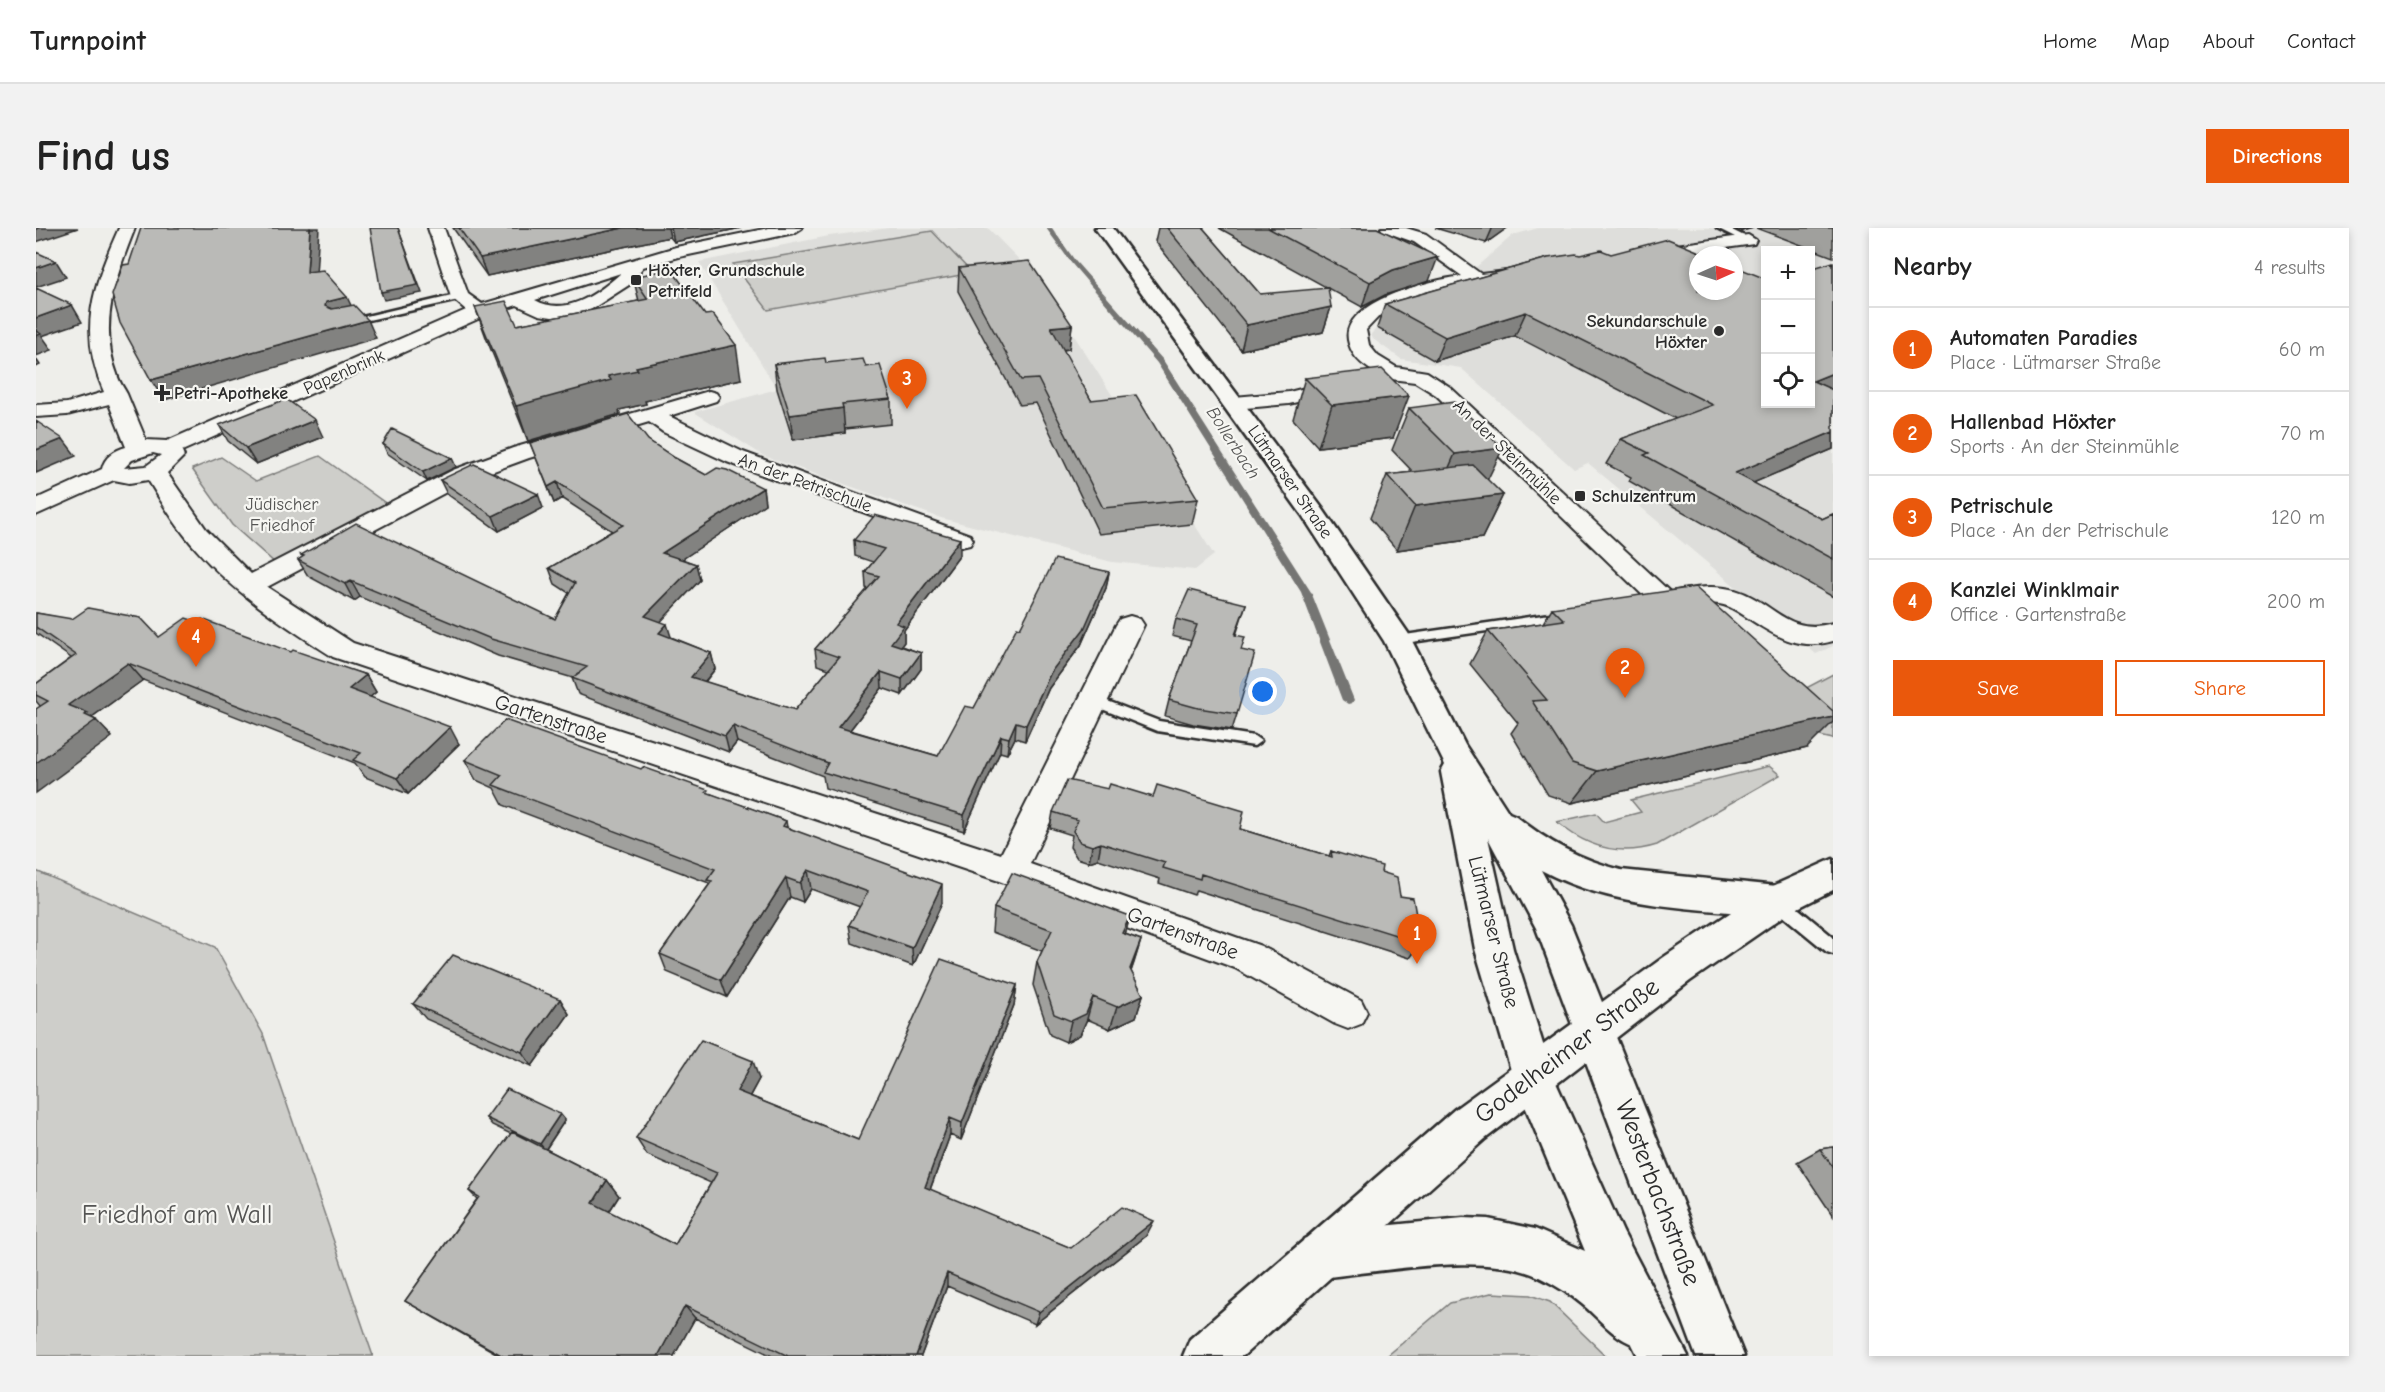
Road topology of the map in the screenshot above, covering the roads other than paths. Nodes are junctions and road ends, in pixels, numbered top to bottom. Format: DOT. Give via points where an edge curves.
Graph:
graph roads {
  1 [pos="127,228"];
  2 [pos="436,228"];
  3 [pos="794,228"];
  4 [pos="1104,228"];
  5 [pos="1389,228"];
  6 [pos="1721,228"];
  7 [pos="1421,233"];
  8 [pos="1748,240"];
  9 [pos="1625,258"];
  10 [pos="635,264"];
  11 [pos="1534,274"];
  12 [pos="1477,279"];
  13 [pos="460,297"];
  14 [pos="520,299"];
  15 [pos="480,311"];
  16 [pos="340,323"];
  17 [pos="1391,373"];
  18 [pos="117,395"];
  19 [pos="709,397"];
  20 [pos="1234,404"];
  21 [pos="36,411"];
  22 [pos="653,415"];
  23 [pos="154,456"];
  24 [pos="36,508"];
  25 [pos="961,540"];
  26 [pos="249,586"];
  27 [pos="1580,613"];
  28 [pos="1130,625"];
  29 [pos="1833,632"];
  30 [pos="1398,640"];
  31 [pos="1092,700"];
  32 [pos="1254,741"];
  33 [pos="1452,750"];
  34 [pos="1490,810"];
  35 [pos="1010,871"];
  36 [pos="1833,873"];
  37 [pos="1778,902"];
  38 [pos="1833,947"];
  39 [pos="1348,1012"];
  40 [pos="1595,1030"];
  41 [pos="1533,1077"];
  42 [pos="1320,1255"];
  43 [pos="1663,1355"];
  44 [pos="1207,1356"];
  45 [pos="1720,1356"];
  1 -- 18 [label="street, Gartenstraße" via="99,303 101,356"];
  2 -- 13 [label="street"];
  3 -- 10 [label="street, Papenbrink"];
  4 -- 20 [label="main road, Lütmarser Straße"];
  5 -- 7 [label="street"];
  6 -- 8 [label="lane"];
  7 -- 12 [label="street"];
  8 -- 9 [label="street"];
  10 -- 14 [label="street, Papenbrink"];
  10 -- 14 [label="street" via="632,273 582,309 544,312"];
  11 -- 12 [label="street, An der Steinmühle"];
  12 -- 17 [label="street, An der Steinmühle" via="1444,284 1376,308 1356,329 1357,346 1371,361"];
  13 -- 15 [label="street"];
  13 -- 16 [label="lane"];
  14 -- 15 [label="street, Papenbrink"];
  15 -- 23 [label="street, Papenbrink"];
  17 -- 20 [label="street, An der Steinmühle" via="1289,398"];
  17 -- 29 [label="street, An der Steinmühle" via="1420,376 1443,391 1654,602 1727,596 1794,634 1823,637"];
  18 -- 21 [label="street" via="66,409"];
  18 -- 23 [label="street, Gartenstraße"];
  19 -- 22 [label="street"];
  20 -- 30 [label="main road, Lütmarser Straße"];
  22 -- 25 [label="street, An der Petrischule" via="671,428 735,457"];
  22 -- 26 [label="street" via="521,453 461,475"];
  23 -- 24 [label="street, Papenbrink" via="117,459 113,472"];
  23 -- 26 [label="street, Gartenstraße" via="180,512 205,544"];
  26 -- 35 [label="street, Gartenstraße" via="285,615 343,650"];
  27 -- 30 [label="lane"];
  28 -- 31 [label="street"];
  30 -- 33 [label="main road, Lütmarser Straße"];
  31 -- 32 [label="lane" via="1157,726"];
  31 -- 35 [label="street"];
  33 -- 34 [label="main road, Lütmarser Straße"];
  33 -- 41 [label="main road, Lütmarser Straße" via="1494,949"];
  34 -- 37 [label="main road" via="1514,834 1544,855 1598,879 1621,885"];
  34 -- 40 [label="main road, Lütmarser Straße" via="1553,925"];
  35 -- 39 [label="street, Gartenstraße" via="1248,957"];
  36 -- 37 [label="main road, Godelheimer Straße"];
  37 -- 38 [label="lane"];
  37 -- 40 [label="main road, Godelheimer Straße"];
  40 -- 41 [label="main road, Godelheimer Straße"];
  40 -- 45 [label="main road, Westerbachstraße"];
  41 -- 42 [label="main road, Godelheimer Straße" via="1470,1124"];
  41 -- 43 [label="main road" via="1607,1248"];
  42 -- 43 [label="main road" via="1485,1240 1506,1243 1574,1268 1613,1298"];
  42 -- 44 [label="main road, Godelheimer Straße"];
}
